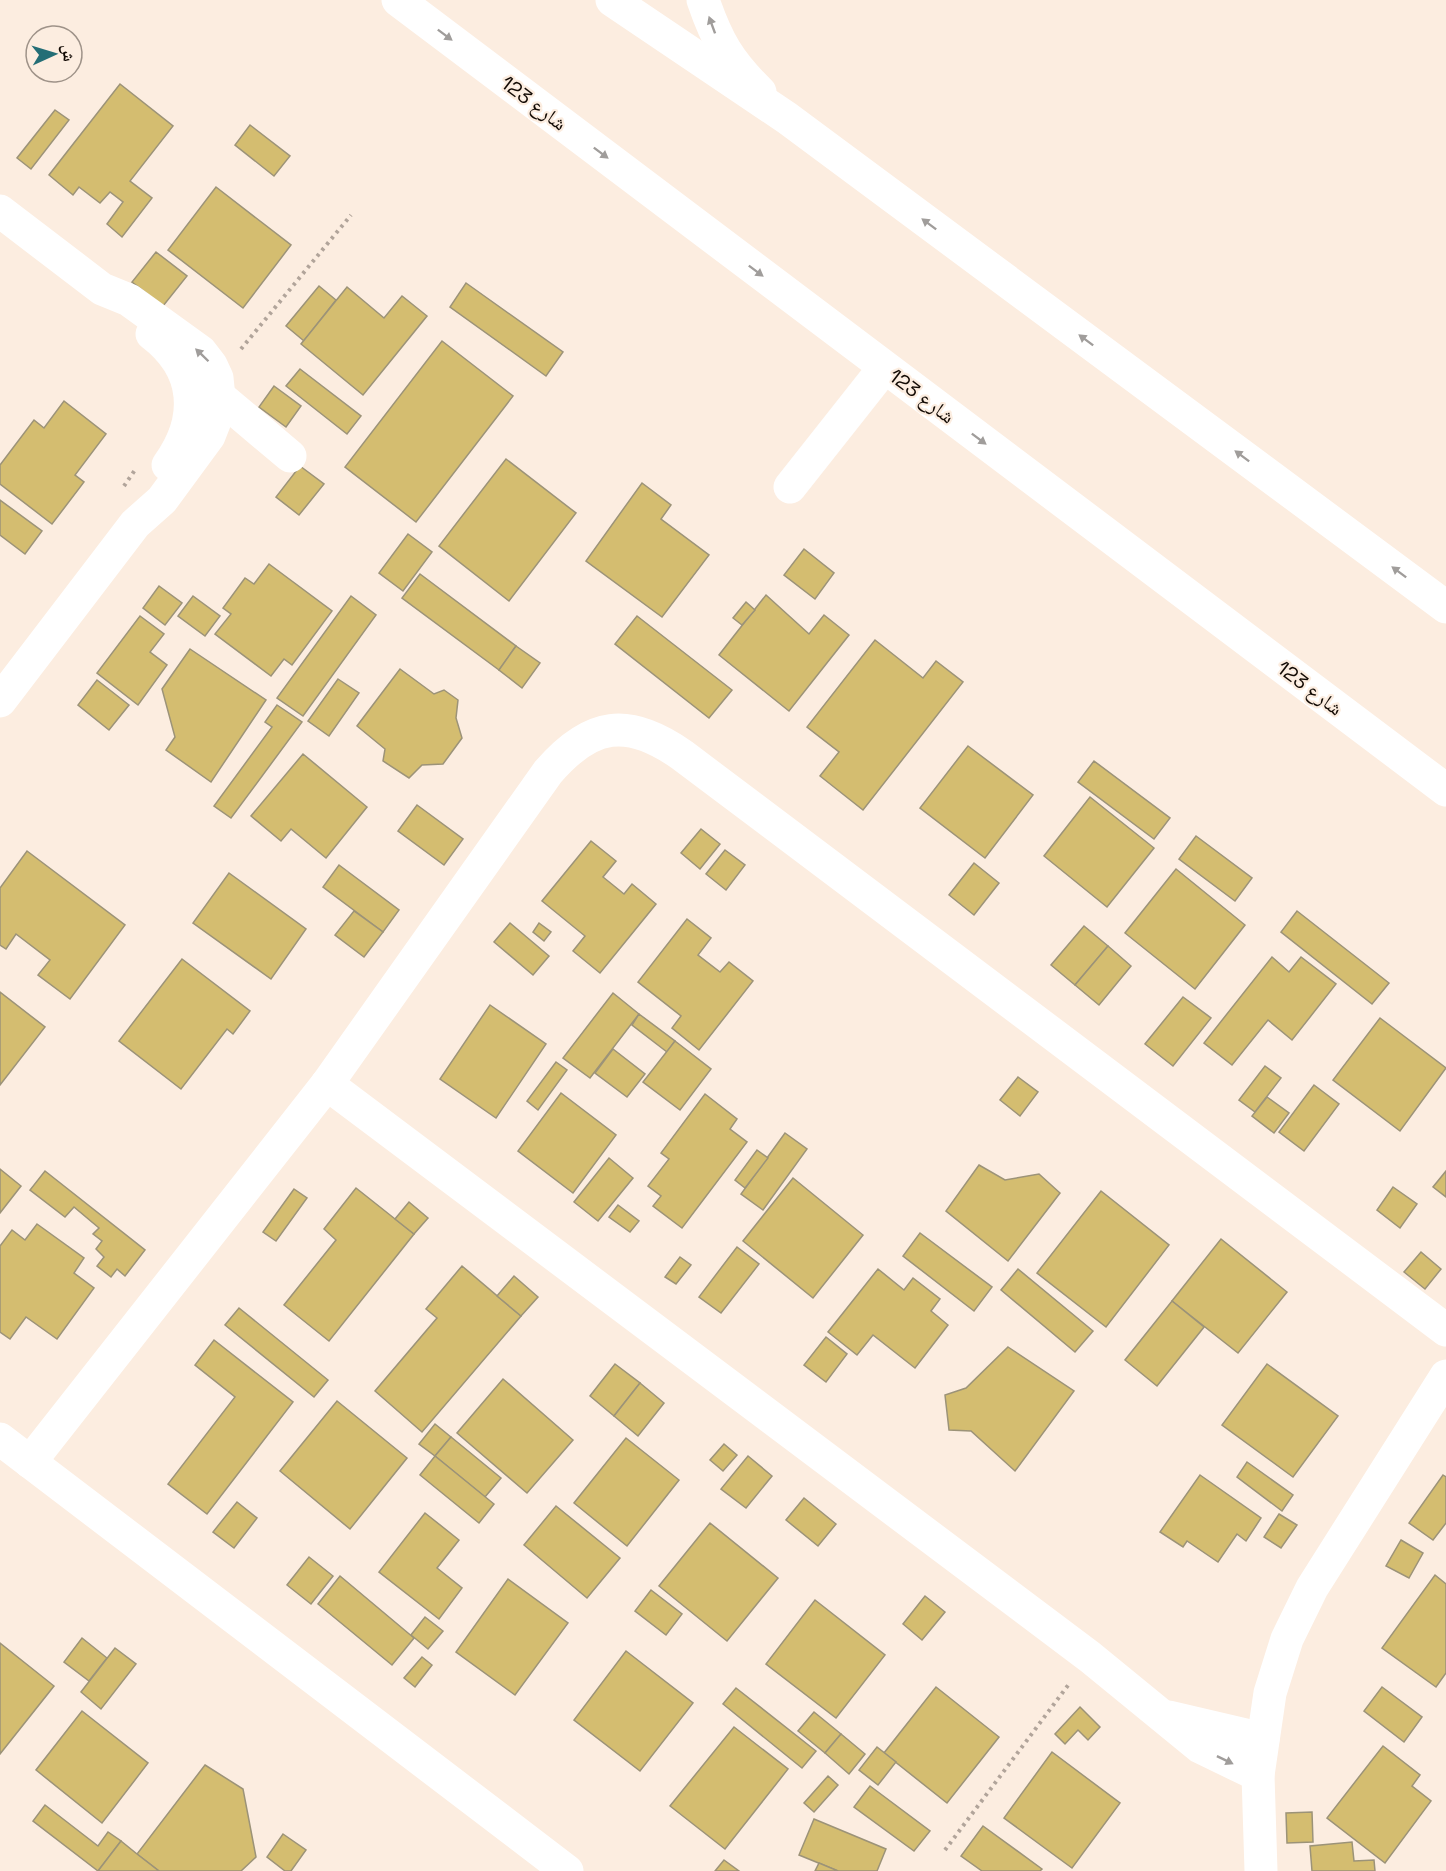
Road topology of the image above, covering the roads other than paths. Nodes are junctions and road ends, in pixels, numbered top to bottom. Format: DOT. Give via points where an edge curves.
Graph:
graph roads {
  1 [pos="399,0"];
  2 [pos="612,0"];
  3 [pos="703,0"];
  4 [pos="787,118"];
  5 [pos="0,211"];
  6 [pos="102,289"];
  7 [pos="884,368"];
  8 [pos="219,387"];
  9 [pos="290,456"];
  10 [pos="790,487"];
  11 [pos="135,524"];
  12 [pos="1446,607"];
  13 [pos="0,701"];
  14 [pos="1446,790"];
  15 [pos="327,1084"];
  16 [pos="1446,1330"];
  17 [pos="1446,1376"];
  18 [pos="0,1439"];
  19 [pos="30,1462"];
  20 [pos="1162,1715"];
  21 [pos="1263,1739"];
  22 [pos="1258,1775"];
  23 [pos="567,1871"];
  24 [pos="1261,1871"];
  1 -- 7 [label="street, شارع 123, one-way"];
  2 -- 4 [label="street"];
  4 -- 3 [label="street, one-way" via="734,67"];
  12 -- 4 [label="street, one-way"];
  5 -- 6 [label="street"];
  8 -- 6 [label="street, one-way" via="212,365 201,352 129,300"];
  6 -- 11 [label="street" via="119,309 174,355 188,384 187,433 145,498"];
  7 -- 10 [label="street"];
  7 -- 14 [label="street, شارع 123, one-way"];
  8 -- 9 [label="street"];
  8 -- 11 [label="street" via="216,423 209,436 162,500"];
  11 -- 13 [label="street"];
  15 -- 16 [label="street" via="548,771 568,748 596,734 627,729 657,737 682,755"];
  15 -- 19 [label="street"];
  15 -- 20 [label="street"];
  17 -- 21 [label="street" via="1312,1588 1270,1693"];
  18 -- 19 [label="street"];
  19 -- 23 [label="street"];
  20 -- 21 [label="street"];
  20 -- 22 [label="street, one-way" via="1200,1747"];
  21 -- 22 [label="street"];
  22 -- 24 [label="street"];
}
